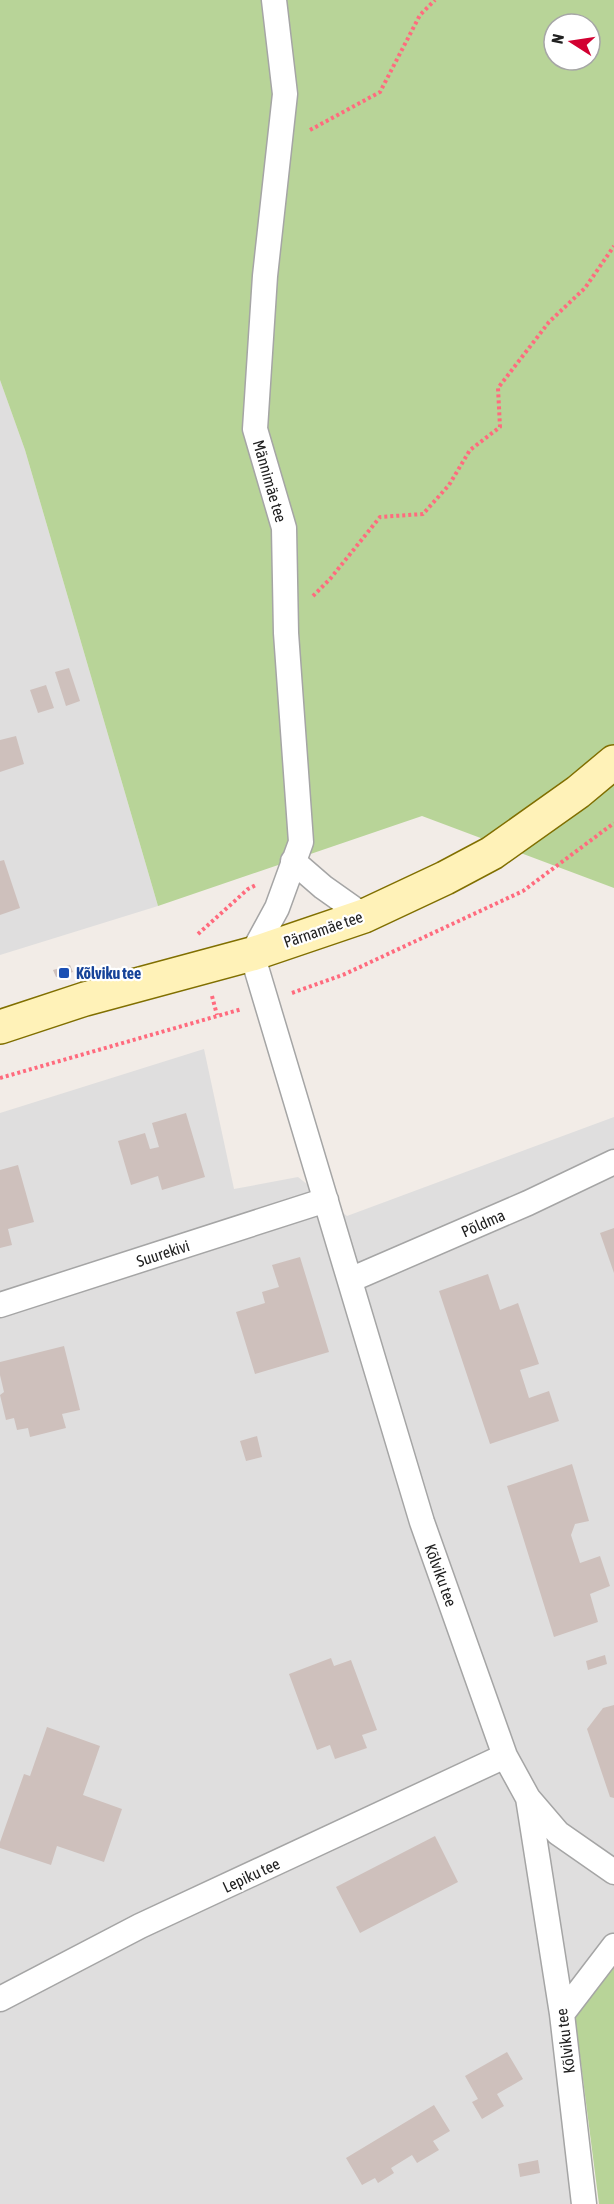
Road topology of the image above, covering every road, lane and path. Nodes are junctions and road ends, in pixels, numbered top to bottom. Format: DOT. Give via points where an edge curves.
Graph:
graph roads {
  1 [pos="274,0"];
  2 [pos="435,0"];
  3 [pos="278,166"];
  4 [pos="614,246"];
  5 [pos="309,599"];
  6 [pos="614,762"];
  7 [pos="614,823"];
  8 [pos="292,866"];
  9 [pos="364,916"];
  10 [pos="194,936"];
  11 [pos="252,954"];
  12 [pos="211,990"];
  13 [pos="266,1002"];
  14 [pos="217,1015"];
  15 [pos="0,1027"];
  16 [pos="0,1078"];
  17 [pos="614,1162"];
  18 [pos="326,1200"];
  19 [pos="350,1280"];
  20 [pos="0,1305"];
  21 [pos="505,1756"];
  22 [pos="528,1798"];
  23 [pos="614,1872"];
  24 [pos="614,1946"];
  25 [pos="0,1999"];
  26 [pos="562,2014"];
  27 [pos="584,2204"];
  1 -- 3 [label="street, Männimäe tee" via="285,94"];
  2 -- 3 [label="path" via="420,15 380,92 309,131"];
  3 -- 8 [label="street, Männimäe tee" via="265,276 255,429 284,528 286,633 301,842"];
  4 -- 5 [label="path" via="585,288 549,322 498,388 500,427 470,450 449,485 423,514 380,517"];
  6 -- 9 [label="main road, Pärnamäe tee" via="492,853"];
  7 -- 13 [label="path" via="523,891 345,974"];
  8 -- 9 [label="street"];
  8 -- 10 [label="path" via="248,889"];
  8 -- 11 [label="street, Männimäe tee" via="277,908"];
  9 -- 11 [label="main road, Pärnamäe tee"];
  11 -- 13 [label="street, Kõlviku tee"];
  11 -- 15 [label="main road, Pärnamäe tee" via="85,999"];
  12 -- 14 [label="path"];
  13 -- 14 [label="path"];
  13 -- 18 [label="street, Kõlviku tee"];
  14 -- 16 [label="path"];
  17 -- 19 [label="street, Põldma"];
  18 -- 19 [label="street, Kõlviku tee"];
  18 -- 20 [label="street, Suurekivi"];
  19 -- 21 [label="street, Kõlviku tee" via="422,1522"];
  21 -- 22 [label="street, Kõlviku tee"];
  21 -- 25 [label="street, Lepiku tee" via="140,1926"];
  22 -- 23 [label="street" via="558,1833"];
  22 -- 26 [label="street, Kõlviku tee"];
  24 -- 26 [label="street"];
  26 -- 27 [label="street, Kõlviku tee"];
}
